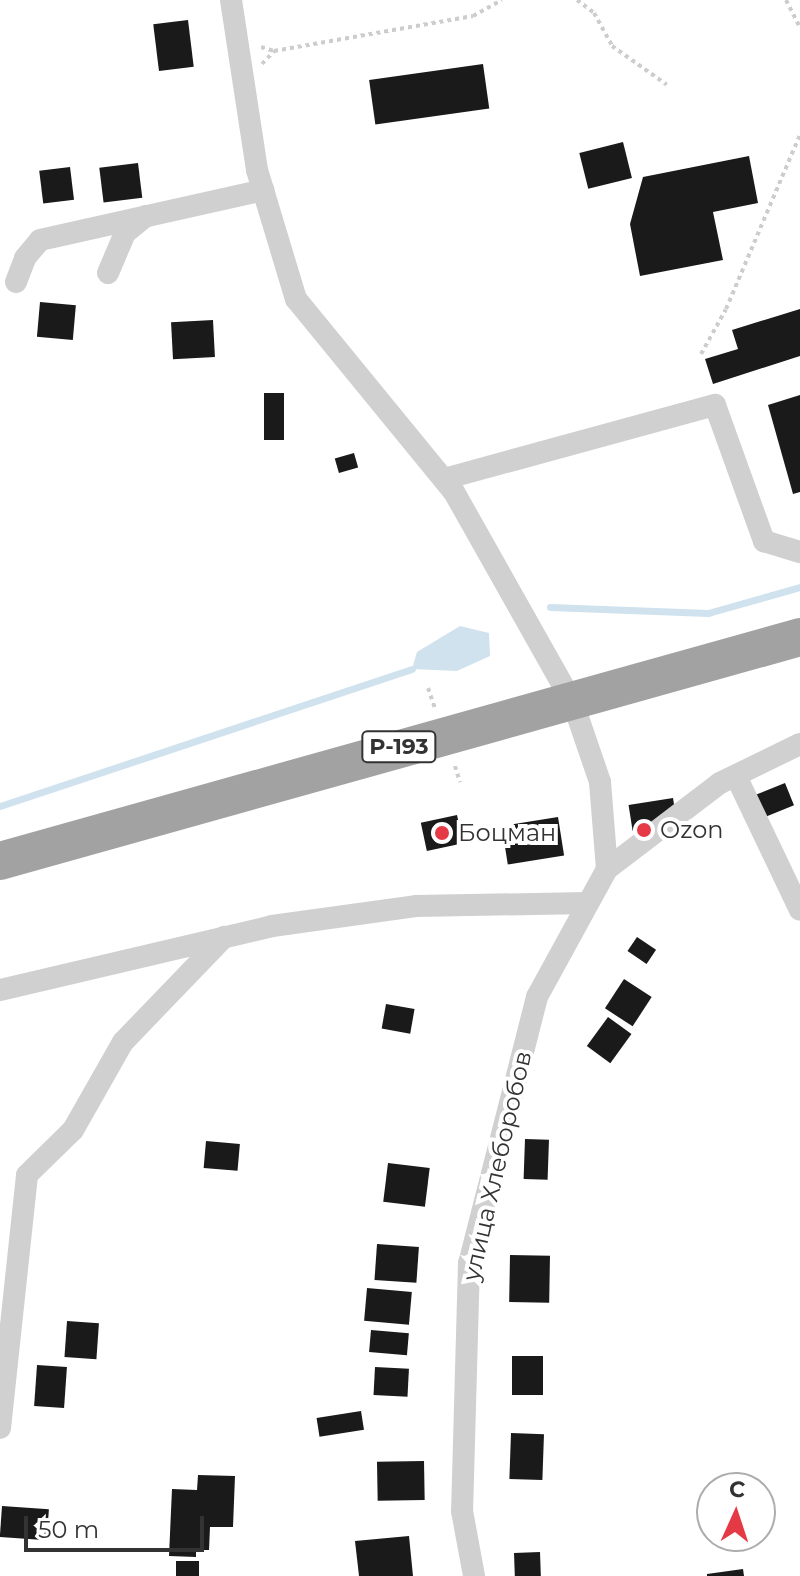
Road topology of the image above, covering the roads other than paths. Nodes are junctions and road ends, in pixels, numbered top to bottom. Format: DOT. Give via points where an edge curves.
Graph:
graph roads {
  1 [pos="231,0"];
  2 [pos="263,190"];
  3 [pos="147,215"];
  4 [pos="108,273"];
  5 [pos="16,282"];
  6 [pos="444,479"];
  7 [pos="800,552"];
  8 [pos="800,637"];
  9 [pos="573,703"];
  10 [pos="800,744"];
  11 [pos="736,776"];
  12 [pos="0,861"];
  13 [pos="607,869"];
  14 [pos="588,903"];
  15 [pos="800,910"];
  16 [pos="224,937"];
  17 [pos="0,990"];
  18 [pos="0,1428"];
  19 [pos="474,1576"];
  1 -- 2 [label="street"];
  2 -- 3 [label="street"];
  2 -- 6 [label="street" via="296,299"];
  3 -- 4 [label="street" via="125,233"];
  3 -- 5 [label="street" via="40,240 25,258"];
  6 -- 7 [label="street" via="715,405 764,541"];
  6 -- 9 [label="street"];
  8 -- 9 [label="highway, Р-193"];
  9 -- 12 [label="highway, Р-193" via="444,734"];
  9 -- 13 [label="street" via="600,782"];
  10 -- 11 [label="street, улица Хлеборобов"];
  11 -- 13 [label="street, улица Хлеборобов"];
  11 -- 15 [label="street"];
  13 -- 14 [label="street, улица Хлеборобов"];
  14 -- 16 [label="street" via="416,906"];
  14 -- 19 [label="street, улица Хлеборобов" via="537,997 469,1263 462,1511"];
  16 -- 17 [label="street"];
  16 -- 18 [label="street" via="123,1042 73,1130 27,1175"];
}
